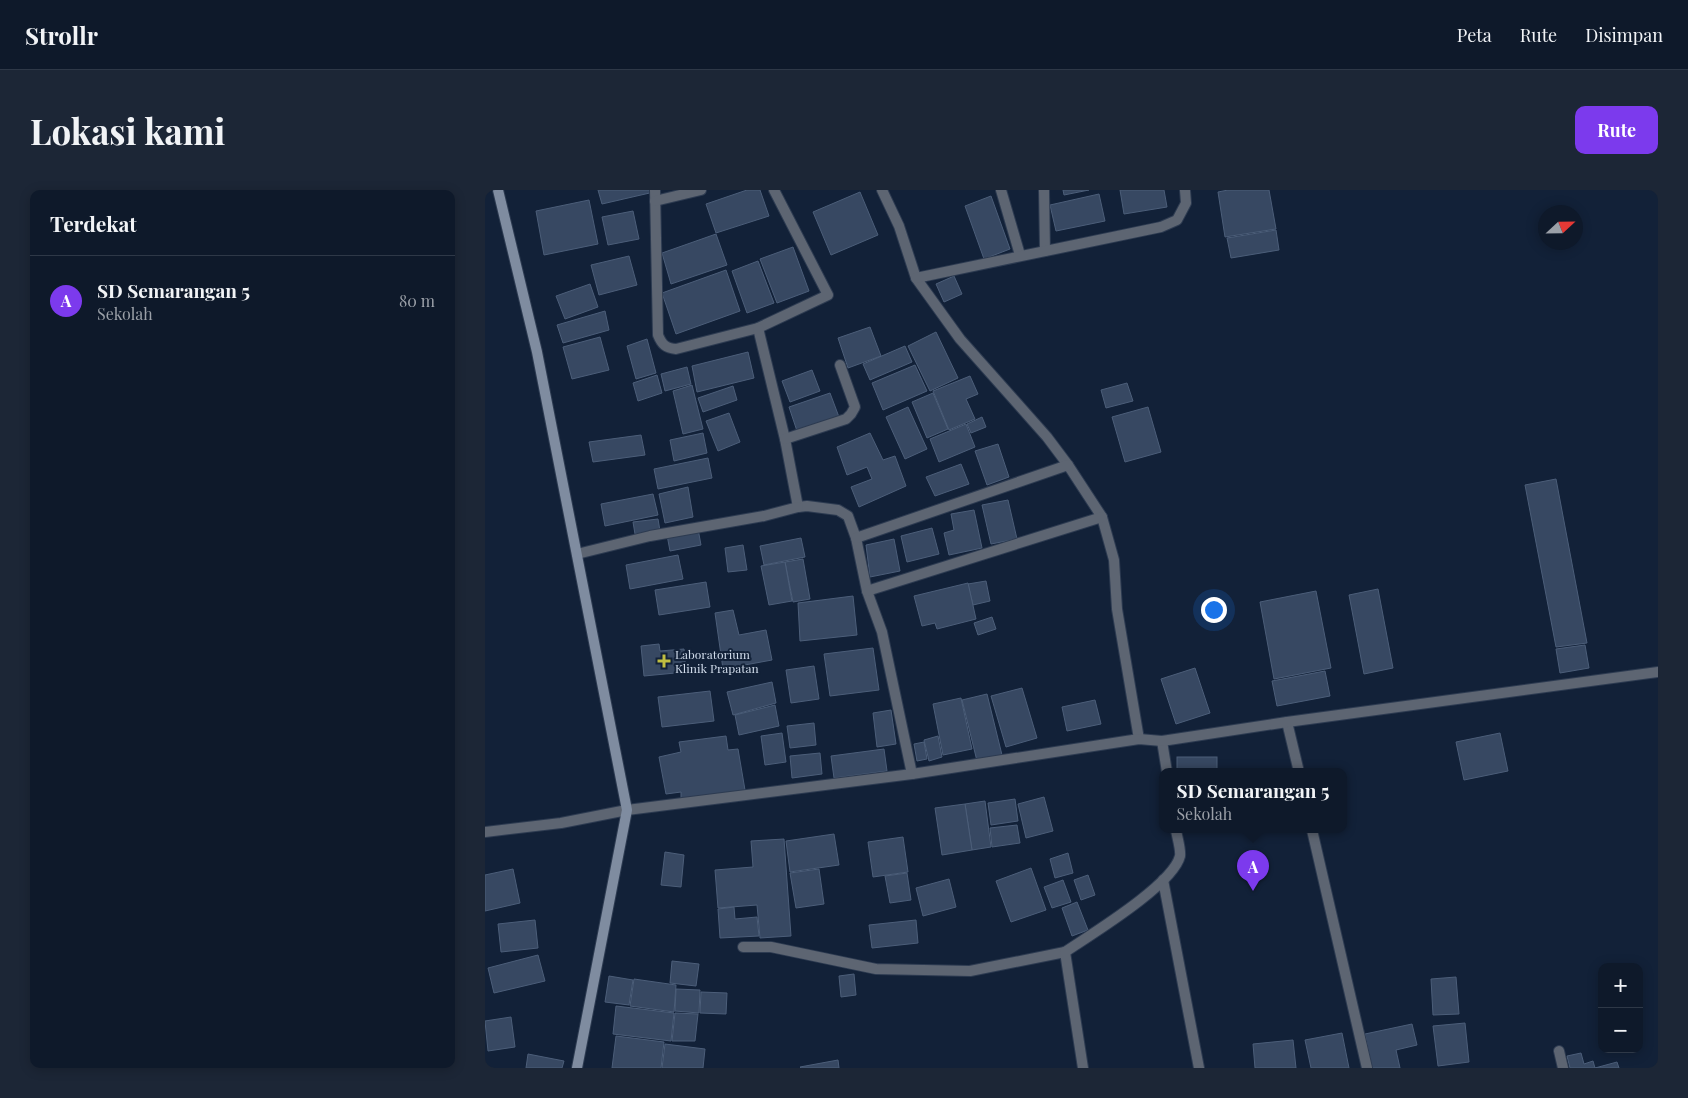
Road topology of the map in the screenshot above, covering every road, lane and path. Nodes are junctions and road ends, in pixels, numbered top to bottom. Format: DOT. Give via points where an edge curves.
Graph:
graph roads {
  1 [pos="499,190"];
  2 [pos="655,190"];
  3 [pos="701,190"];
  4 [pos="774,190"];
  5 [pos="883,190"];
  6 [pos="1001,190"];
  7 [pos="1044,190"];
  8 [pos="1185,190"];
  9 [pos="655,201"];
  10 [pos="1045,250"];
  11 [pos="1020,255"];
  12 [pos="916,278"];
  13 [pos="758,328"];
  14 [pos="840,365"];
  15 [pos="785,439"];
  16 [pos="1069,465"];
  17 [pos="798,507"];
  18 [pos="1102,517"];
  19 [pos="856,538"];
  20 [pos="577,554"];
  21 [pos="867,591"];
  22 [pos="1658,672"];
  23 [pos="1287,722"];
  24 [pos="1139,739"];
  25 [pos="1162,741"];
  26 [pos="1166,768"];
  27 [pos="1298,768"];
  28 [pos="912,774"];
  29 [pos="627,810"];
  30 [pos="485,832"];
  31 [pos="1176,833"];
  32 [pos="1313,833"];
  33 [pos="1163,880"];
  34 [pos="743,947"];
  35 [pos="1065,952"];
  36 [pos="1559,1051"];
  37 [pos="577,1068"];
  38 [pos="1083,1068"];
  39 [pos="1199,1068"];
  40 [pos="1367,1068"];
  41 [pos="1563,1068"];
  1 -- 20 [label="main road" via="537,352"];
  2 -- 9 [label="street"];
  3 -- 9 [label="street"];
  4 -- 13 [label="street" via="828,295"];
  5 -- 12 [label="street"];
  6 -- 11 [label="street"];
  7 -- 10 [label="street"];
  8 -- 10 [label="street" via="1186,203 1177,220 1161,227"];
  9 -- 13 [label="street" via="658,335 662,344 676,349"];
  10 -- 11 [label="street"];
  11 -- 12 [label="street"];
  12 -- 16 [label="street" via="960,339"];
  13 -- 15 [label="street"];
  14 -- 15 [label="street" via="855,407 851,414 846,419"];
  15 -- 17 [label="street"];
  16 -- 18 [label="street"];
  16 -- 19 [label="street"];
  17 -- 19 [label="street" via="838,510 848,516"];
  17 -- 20 [label="street" via="658,534"];
  18 -- 21 [label="street"];
  18 -- 24 [label="street" via="1114,560 1117,609"];
  19 -- 21 [label="street"];
  20 -- 29 [label="main road"];
  21 -- 28 [label="street" via="882,632"];
  22 -- 23 [label="street"];
  23 -- 25 [label="street"];
  23 -- 27 [label="street"];
  24 -- 25 [label="street"];
  24 -- 28 [label="street"];
  25 -- 26 [label="street"];
  28 -- 29 [label="street"];
  29 -- 30 [label="street" via="561,823"];
  29 -- 37 [label="main road"];
  31 -- 33 [label="street" via="1180,856"];
  32 -- 40 [label="street"];
  33 -- 35 [label="street" via="1139,902"];
  33 -- 39 [label="street"];
  34 -- 35 [label="street" via="771,947 876,969 951,971 970,971"];
  35 -- 38 [label="street"];
  36 -- 41 [label="street"];
}
